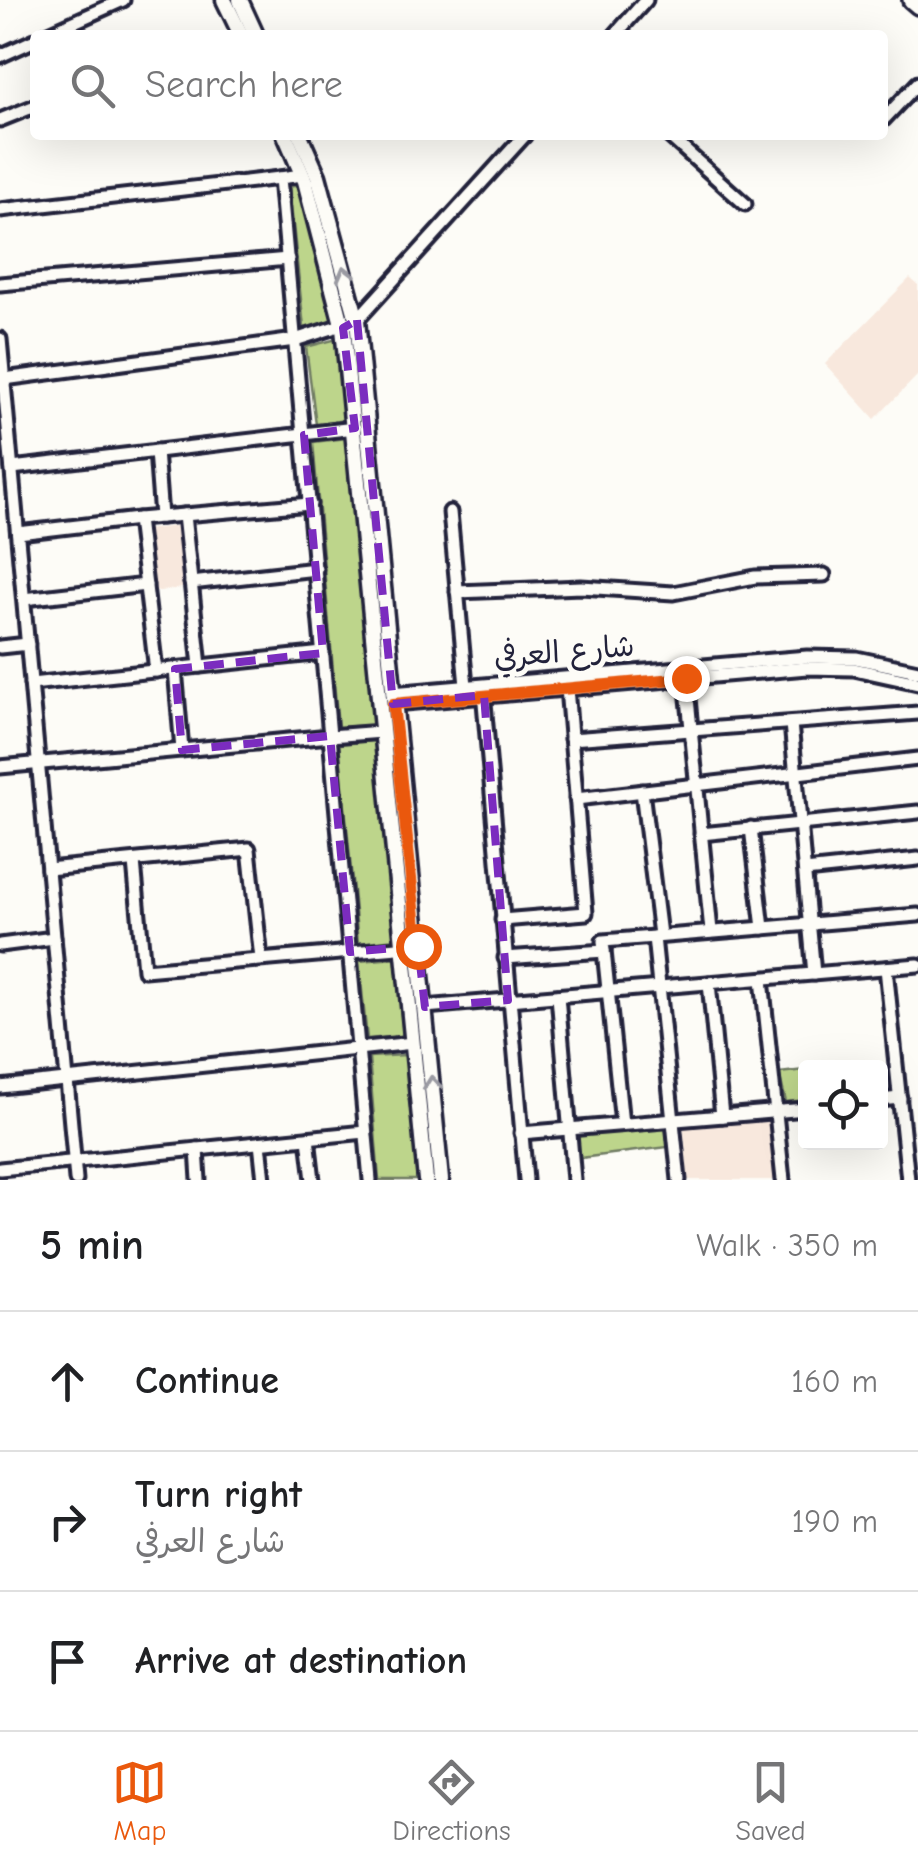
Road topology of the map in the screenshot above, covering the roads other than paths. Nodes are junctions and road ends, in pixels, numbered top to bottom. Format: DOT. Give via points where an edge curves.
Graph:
graph roads {
  1 [pos="123,0"];
  2 [pos="224,0"];
  3 [pos="240,0"];
  4 [pos="646,0"];
  5 [pos="911,0"];
  6 [pos="918,6"];
  7 [pos="56,30"];
  8 [pos="239,30"];
  9 [pos="254,30"];
  10 [pos="619,30"];
  11 [pos="30,42"];
  12 [pos="0,56"];
  13 [pos="918,83"];
  14 [pos="30,108"];
  15 [pos="888,115"];
  16 [pos="0,120"];
  17 [pos="287,140"];
  18 [pos="302,140"];
  19 [pos="520,140"];
  20 [pos="674,140"];
  21 [pos="302,175"];
  22 [pos="280,178"];
  23 [pos="745,204"];
  24 [pos="0,210"];
  25 [pos="288,259"];
  26 [pos="0,284"];
  27 [pos="358,320"];
  28 [pos="342,328"];
  29 [pos="0,339"];
  30 [pos="295,340"];
  31 [pos="2,374"];
  32 [pos="354,428"];
  33 [pos="304,435"];
  34 [pos="4,439"];
  35 [pos="156,451"];
  36 [pos="12,468"];
  37 [pos="310,504"];
  38 [pos="450,512"];
  39 [pos="184,515"];
  40 [pos="161,517"];
  41 [pos="138,519"];
  42 [pos="18,532"];
  43 [pos="316,569"];
  44 [pos="824,574"];
  45 [pos="191,582"];
  46 [pos="146,584"];
  47 [pos="457,592"];
  48 [pos="24,599"];
  49 [pos="28,644"];
  50 [pos="0,647"];
  51 [pos="323,654"];
  52 [pos="200,666"];
  53 [pos="175,669"];
  54 [pos="156,671"];
  55 [pos="917,677"];
  56 [pos="686,678"];
  57 [pos="31,684"];
  58 [pos="466,686"];
  59 [pos="567,688"];
  60 [pos="483,690"];
  61 [pos="918,694"];
  62 [pos="393,699"];
  63 [pos="918,714"];
  64 [pos="791,723"];
  65 [pos="692,730"];
  66 [pos="382,732"];
  67 [pos="330,736"];
  68 [pos="571,739"];
  69 [pos="182,750"];
  70 [pos="918,759"];
  71 [pos="38,764"];
  72 [pos="0,767"];
  73 [pos="796,774"];
  74 [pos="698,785"];
  75 [pos="642,791"];
  76 [pos="576,799"];
  77 [pos="918,812"];
  78 [pos="800,822"];
  79 [pos="751,828"];
  80 [pos="702,834"];
  81 [pos="918,859"];
  82 [pos="134,862"];
  83 [pos="48,868"];
  84 [pos="804,871"];
  85 [pos="918,914"];
  86 [pos="502,920"];
  87 [pos="810,926"];
  88 [pos="763,928"];
  89 [pos="711,931"];
  90 [pos="657,936"];
  91 [pos="54,938"];
  92 [pos="0,944"];
  93 [pos="411,946"];
  94 [pos="604,951"];
  95 [pos="350,952"];
  96 [pos="505,958"];
  97 [pos="261,959"];
  98 [pos="918,965"];
  99 [pos="886,968"];
  100 [pos="814,974"];
  101 [pos="762,979"];
  102 [pos="709,983"];
  103 [pos="659,987"];
  104 [pos="608,992"];
  105 [pos="558,996"];
  106 [pos="508,1000"];
  107 [pos="425,1007"];
  108 [pos="413,1043"];
  109 [pos="359,1048"];
  110 [pos="67,1080"];
  111 [pos="0,1087"];
  112 [pos="900,1098"];
  113 [pos="888,1099"];
  114 [pos="798,1109"];
  115 [pos="776,1112"];
  116 [pos="722,1116"];
  117 [pos="674,1120"];
  118 [pos="622,1124"];
  119 [pos="570,1129"];
  120 [pos="364,1132"];
  121 [pos="521,1133"];
  122 [pos="308,1138"];
  123 [pos="260,1143"];
  124 [pos="196,1149"];
  125 [pos="74,1161"];
  126 [pos="0,1169"];
  127 [pos="15,1174"];
  128 [pos="76,1180"];
  129 [pos="199,1180"];
  130 [pos="264,1180"];
  131 [pos="313,1180"];
  132 [pos="370,1180"];
  133 [pos="426,1180"];
  134 [pos="441,1180"];
  135 [pos="526,1180"];
  136 [pos="574,1180"];
  137 [pos="679,1180"];
  138 [pos="783,1180"];
  139 [pos="908,1180"];
  1 -- 7 [label="street"];
  2 -- 8 [label="main road"];
  3 -- 9 [label="main road"];
  4 -- 10 [label="street"];
  5 -- 6 [label="highway"];
  11 -- 12 [label="street"];
  13 -- 15 [label="street"];
  14 -- 16 [label="street"];
  17 -- 21 [label="main road"];
  27 -- 18 [label="main road, one-way"];
  19 -- 27 [label="street"];
  20 -- 23 [label="street"];
  21 -- 22 [label="street"];
  21 -- 28 [label="main road"];
  22 -- 24 [label="street"];
  22 -- 25 [label="street"];
  25 -- 26 [label="street"];
  25 -- 30 [label="street"];
  27 -- 28 [label="street"];
  27 -- 62 [label="main road"];
  28 -- 30 [label="street"];
  28 -- 32 [label="main road"];
  29 -- 31 [label="street"];
  30 -- 31 [label="street"];
  30 -- 33 [label="street"];
  31 -- 34 [label="street"];
  32 -- 33 [label="street"];
  32 -- 66 [label="main road"];
  33 -- 35 [label="street"];
  33 -- 37 [label="street"];
  34 -- 36 [label="street"];
  35 -- 36 [label="street"];
  35 -- 40 [label="street"];
  36 -- 42 [label="street"];
  37 -- 39 [label="street"];
  37 -- 43 [label="street"];
  38 -- 47 [label="street"];
  39 -- 40 [label="street"];
  39 -- 45 [label="street"];
  40 -- 41 [label="street"];
  41 -- 42 [label="street"];
  41 -- 46 [label="street"];
  42 -- 48 [label="street"];
  43 -- 45 [label="street"];
  43 -- 51 [label="street"];
  44 -- 47 [label="street" via="755,577 673,593"];
  45 -- 52 [label="street"];
  46 -- 48 [label="street"];
  46 -- 54 [label="street"];
  47 -- 58 [label="street"];
  48 -- 49 [label="street"];
  49 -- 50 [label="street"];
  49 -- 57 [label="street"];
  51 -- 52 [label="street"];
  51 -- 67 [label="street"];
  52 -- 53 [label="street"];
  53 -- 54 [label="street"];
  53 -- 69 [label="street"];
  54 -- 57 [label="street"];
  55 -- 56 [label="street, شارع العرفي" via="854,669"];
  55 -- 60 [label="street, شارع العرفي" via="856,658 807,657"];
  55 -- 61 [label="street"];
  56 -- 59 [label="street, شارع العرفي"];
  56 -- 65 [label="street"];
  57 -- 71 [label="street"];
  58 -- 60 [label="street, شارع العرفي"];
  58 -- 62 [label="street, شارع العرفي"];
  59 -- 60 [label="street, شارع العرفي"];
  59 -- 68 [label="street"];
  60 -- 62 [label="street, شارع العرفي"];
  60 -- 86 [label="street"];
  62 -- 93 [label="main road"];
  63 -- 64 [label="street"];
  64 -- 65 [label="street"];
  64 -- 73 [label="street"];
  65 -- 68 [label="street"];
  65 -- 74 [label="street"];
  66 -- 67 [label="street"];
  66 -- 93 [label="main road"];
  67 -- 69 [label="street"];
  67 -- 95 [label="street"];
  68 -- 76 [label="street"];
  69 -- 71 [label="street"];
  70 -- 73 [label="street"];
  71 -- 72 [label="street"];
  71 -- 83 [label="street"];
  73 -- 74 [label="street"];
  73 -- 78 [label="street"];
  74 -- 75 [label="street"];
  74 -- 80 [label="street"];
  75 -- 76 [label="street"];
  75 -- 90 [label="street"];
  76 -- 86 [label="street" via="586,914"];
  77 -- 78 [label="street"];
  78 -- 79 [label="street"];
  78 -- 84 [label="street"];
  79 -- 80 [label="street"];
  79 -- 88 [label="street"];
  80 -- 89 [label="street"];
  81 -- 84 [label="street"];
  82 -- 83 [label="street"];
  82 -- 97 [label="street" via="249,850"];
  82 -- 97 [label="street" via="144,970"];
  83 -- 91 [label="street"];
  84 -- 87 [label="street"];
  85 -- 87 [label="street"];
  86 -- 96 [label="street"];
  87 -- 88 [label="street"];
  87 -- 100 [label="street"];
  88 -- 89 [label="street"];
  89 -- 90 [label="street"];
  90 -- 94 [label="street" via="604,941"];
  90 -- 103 [label="street"];
  91 -- 92 [label="street"];
  91 -- 110 [label="street"];
  93 -- 95 [label="street"];
  93 -- 107 [label="main road"];
  93 -- 108 [label="main road"];
  94 -- 96 [label="street"];
  94 -- 104 [label="street"];
  95 -- 97 [label="street"];
  95 -- 109 [label="street"];
  96 -- 106 [label="street"];
  98 -- 99 [label="street"];
  99 -- 100 [label="street"];
  99 -- 112 [label="street"];
  100 -- 101 [label="street"];
  101 -- 102 [label="street"];
  101 -- 115 [label="street"];
  102 -- 103 [label="street"];
  102 -- 116 [label="street"];
  103 -- 104 [label="street"];
  103 -- 117 [label="street"];
  104 -- 105 [label="street"];
  104 -- 118 [label="street"];
  105 -- 106 [label="street"];
  105 -- 119 [label="street"];
  106 -- 107 [label="street"];
  106 -- 121 [label="street"];
  134 -- 107 [label="main road, one-way"];
  108 -- 109 [label="street"];
  108 -- 133 [label="main road"];
  109 -- 110 [label="street"];
  109 -- 120 [label="street"];
  110 -- 111 [label="street"];
  110 -- 125 [label="street"];
  112 -- 113 [label="street"];
  112 -- 139 [label="street"];
  114 -- 115 [label="street"];
  115 -- 116 [label="street"];
  115 -- 138 [label="street"];
  116 -- 117 [label="street"];
  117 -- 118 [label="street"];
  117 -- 137 [label="street"];
  118 -- 119 [label="street"];
  119 -- 121 [label="street"];
  119 -- 136 [label="street"];
  120 -- 122 [label="street"];
  120 -- 132 [label="street"];
  121 -- 135 [label="street"];
  122 -- 123 [label="street"];
  122 -- 131 [label="street"];
  123 -- 124 [label="street"];
  123 -- 130 [label="street"];
  124 -- 125 [label="street"];
  124 -- 129 [label="street"];
  125 -- 127 [label="street"];
  125 -- 128 [label="street"];
  126 -- 127 [label="street"];
}
